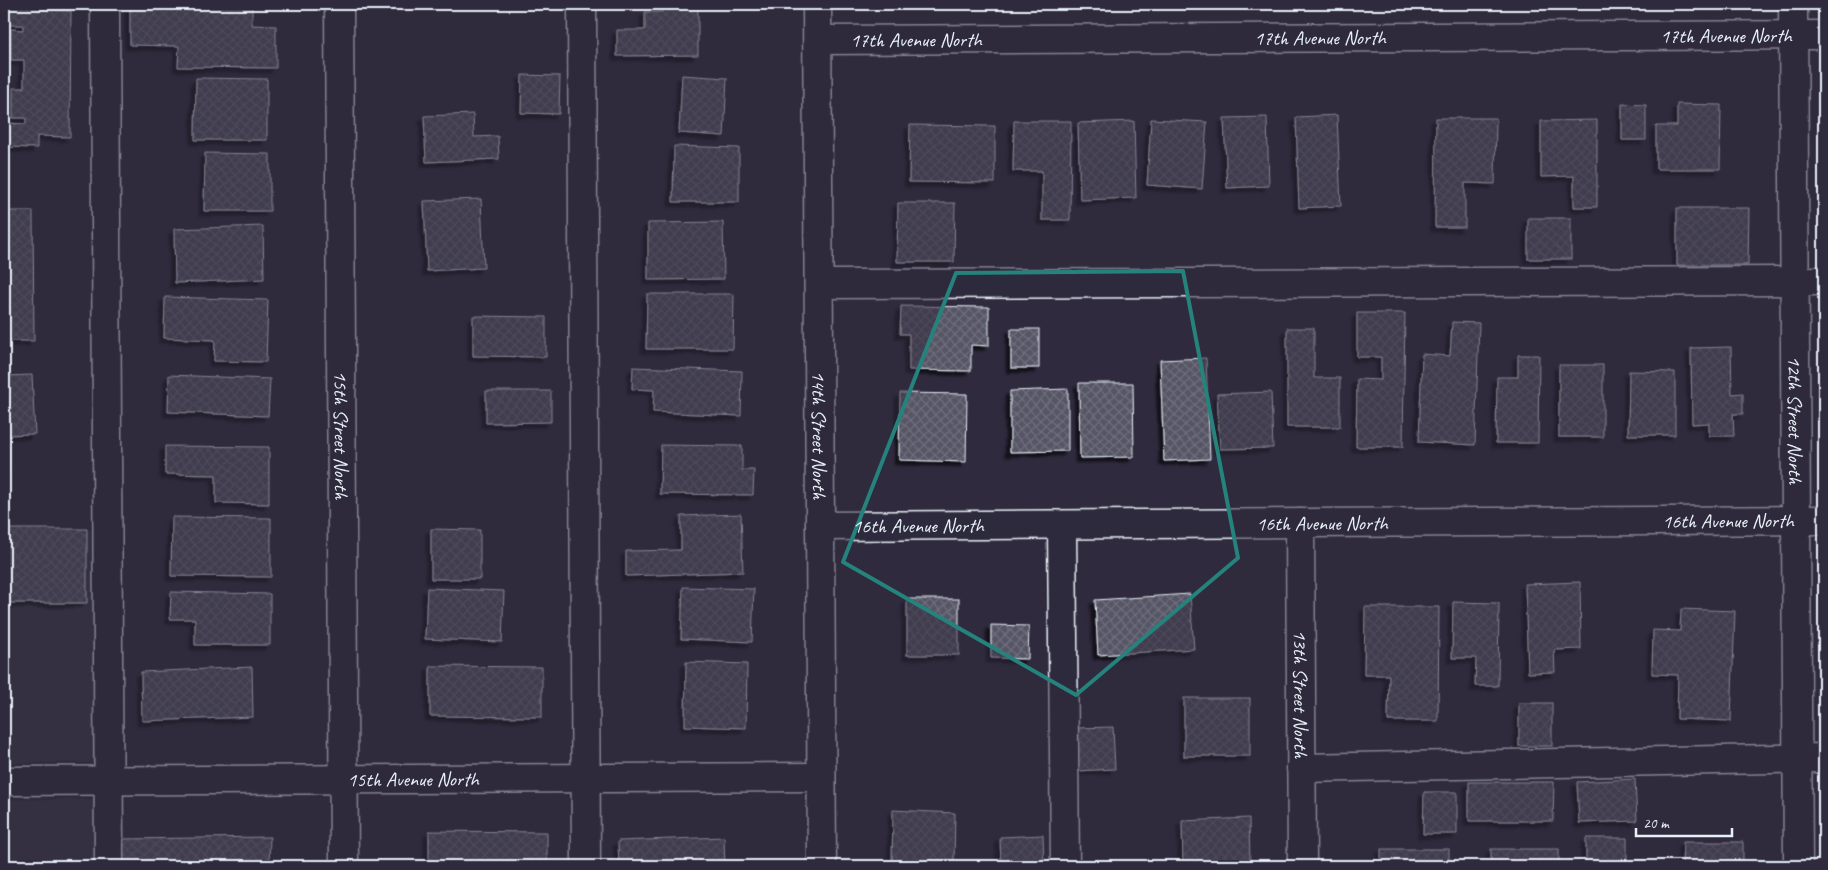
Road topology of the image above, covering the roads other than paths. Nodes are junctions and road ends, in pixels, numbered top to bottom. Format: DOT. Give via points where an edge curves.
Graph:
graph roads {
  1 [pos="105,4"];
  2 [pos="340,4"];
  3 [pos="582,4"];
  4 [pos="818,4"];
  5 [pos="1793,4"];
  6 [pos="1793,35"];
  7 [pos="1824,35"];
  8 [pos="818,40"];
  9 [pos="1795,281"];
  10 [pos="1824,281"];
  11 [pos="819,284"];
  12 [pos="1796,520"];
  13 [pos="1824,520"];
  14 [pos="1300,523"];
  15 [pos="1062,525"];
  16 [pos="820,526"];
  17 [pos="1798,758"];
  18 [pos="1824,758"];
  19 [pos="1301,768"];
  20 [pos="822,777"];
  21 [pos="586,778"];
  22 [pos="344,779"];
  23 [pos="4,781"];
  24 [pos="109,781"];
  25 [pos="110,866"];
  26 [pos="344,866"];
  27 [pos="586,866"];
  28 [pos="822,866"];
  29 [pos="1065,866"];
  30 [pos="1302,866"];
  31 [pos="1798,866"];
  1 -- 24 [label="street"];
  2 -- 22 [label="street, 15th Street North"];
  3 -- 21 [label="street"];
  4 -- 8 [label="street, 14th Street North"];
  5 -- 6 [label="street, 12th Street North"];
  6 -- 7 [label="street, 17th Avenue North"];
  6 -- 8 [label="street, 17th Avenue North"];
  6 -- 9 [label="street, 12th Street North"];
  8 -- 11 [label="street, 14th Street North"];
  9 -- 10 [label="street"];
  9 -- 11 [label="street"];
  9 -- 12 [label="street, 12th Street North"];
  11 -- 16 [label="street, 14th Street North"];
  12 -- 13 [label="street, 16th Avenue North"];
  12 -- 14 [label="street, 16th Avenue North"];
  12 -- 17 [label="street, 12th Street North"];
  14 -- 15 [label="street, 16th Avenue North"];
  14 -- 19 [label="street, 13th Street North"];
  15 -- 16 [label="street, 16th Avenue North"];
  15 -- 29 [label="street"];
  16 -- 20 [label="street, 14th Street North"];
  17 -- 18 [label="street"];
  17 -- 19 [label="street"];
  17 -- 31 [label="street, 12th Street North"];
  19 -- 30 [label="street, 13th Street North"];
  20 -- 21 [label="street, 15th Avenue North"];
  20 -- 28 [label="street, 14th Street North"];
  21 -- 22 [label="street, 15th Avenue North"];
  21 -- 27 [label="street"];
  22 -- 24 [label="street, 15th Avenue North"];
  22 -- 26 [label="street, 15th Street North"];
  23 -- 24 [label="street, 15th Avenue North"];
  24 -- 25 [label="street"];
}
